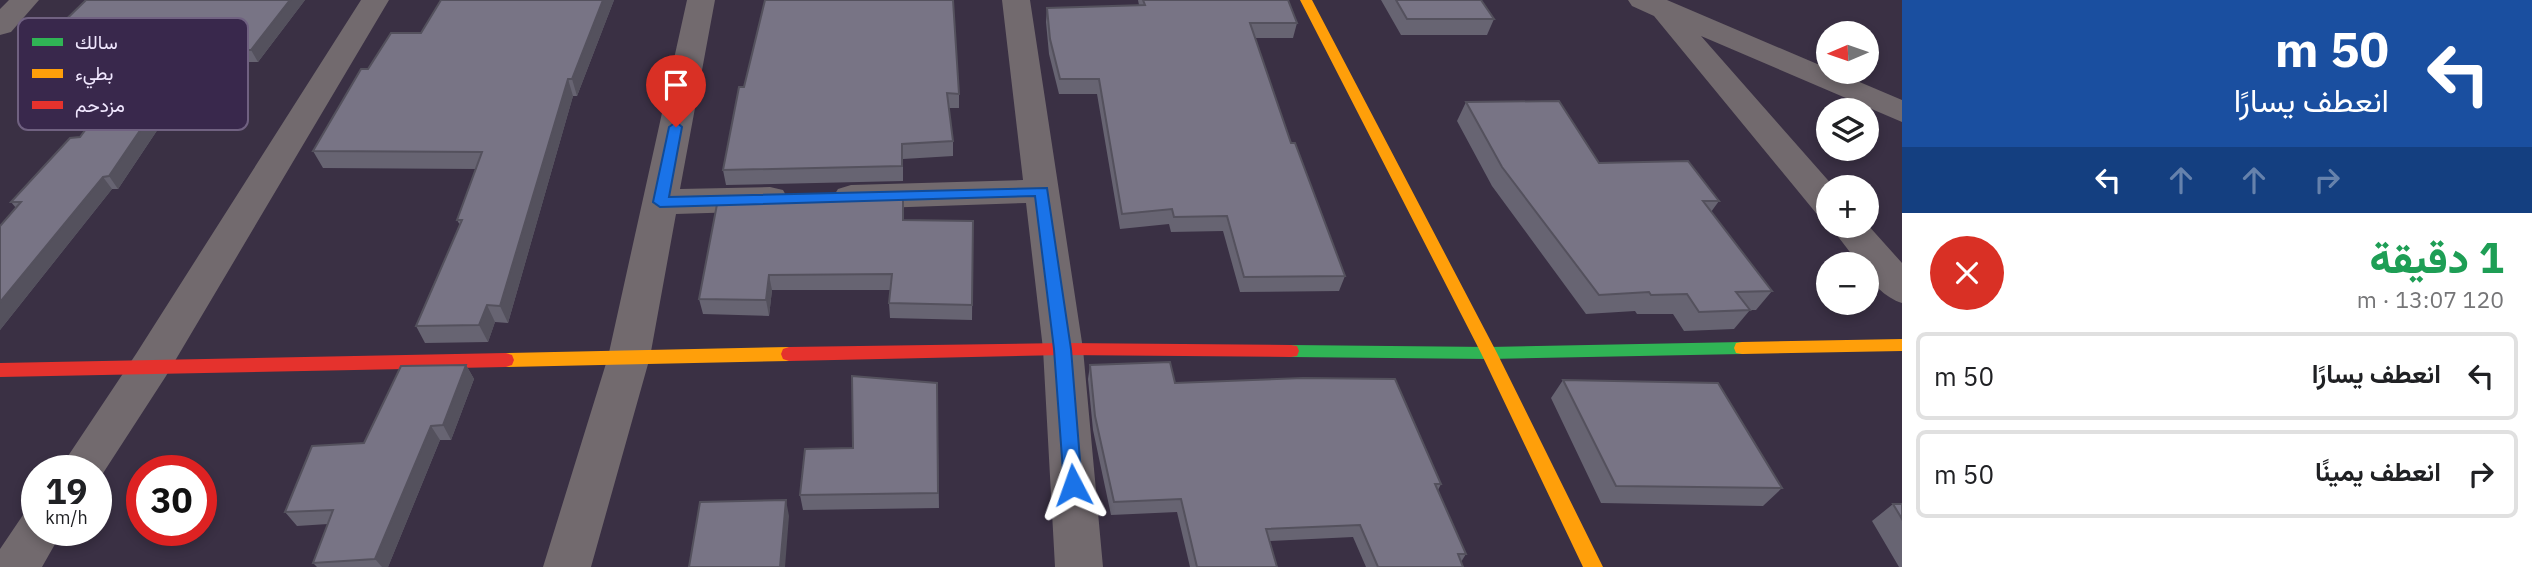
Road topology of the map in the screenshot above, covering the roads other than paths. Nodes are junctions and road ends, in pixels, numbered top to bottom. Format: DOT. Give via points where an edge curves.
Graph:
graph roads {
  1 [pos="25,0"];
  2 [pos="375,0"];
  3 [pos="701,0"];
  4 [pos="1016,0"];
  5 [pos="1306,0"];
  6 [pos="1652,3"];
  7 [pos="0,26"];
  8 [pos="1902,112"];
  9 [pos="1816,189"];
  10 [pos="1041,191"];
  11 [pos="660,202"];
  12 [pos="1858,238"];
  13 [pos="1902,289"];
  14 [pos="1902,345"];
  15 [pos="1062,349"];
  16 [pos="1489,353"];
  17 [pos="629,356"];
  18 [pos="151,365"];
  19 [pos="0,370"];
  20 [pos="91,455"];
  21 [pos="29,546"];
  22 [pos="15,567"];
  23 [pos="567,567"];
  24 [pos="1079,567"];
  25 [pos="1593,567"];
  1 -- 7 [label="street"];
  2 -- 18 [label="street"];
  3 -- 11 [label="street"];
  4 -- 10 [label="street"];
  5 -- 16 [label="street"];
  6 -- 8 [label="street"];
  6 -- 9 [label="street"];
  10 -- 11 [label="street"];
  10 -- 15 [label="street"];
  11 -- 17 [label="street"];
  12 -- 13 [label="street"];
  14 -- 16 [label="street"];
  15 -- 16 [label="street"];
  15 -- 17 [label="street"];
  15 -- 24 [label="street"];
  16 -- 25 [label="street"];
  17 -- 18 [label="street"];
  17 -- 23 [label="street"];
  18 -- 19 [label="street"];
  18 -- 20 [label="street"];
  21 -- 22 [label="street"];
}
